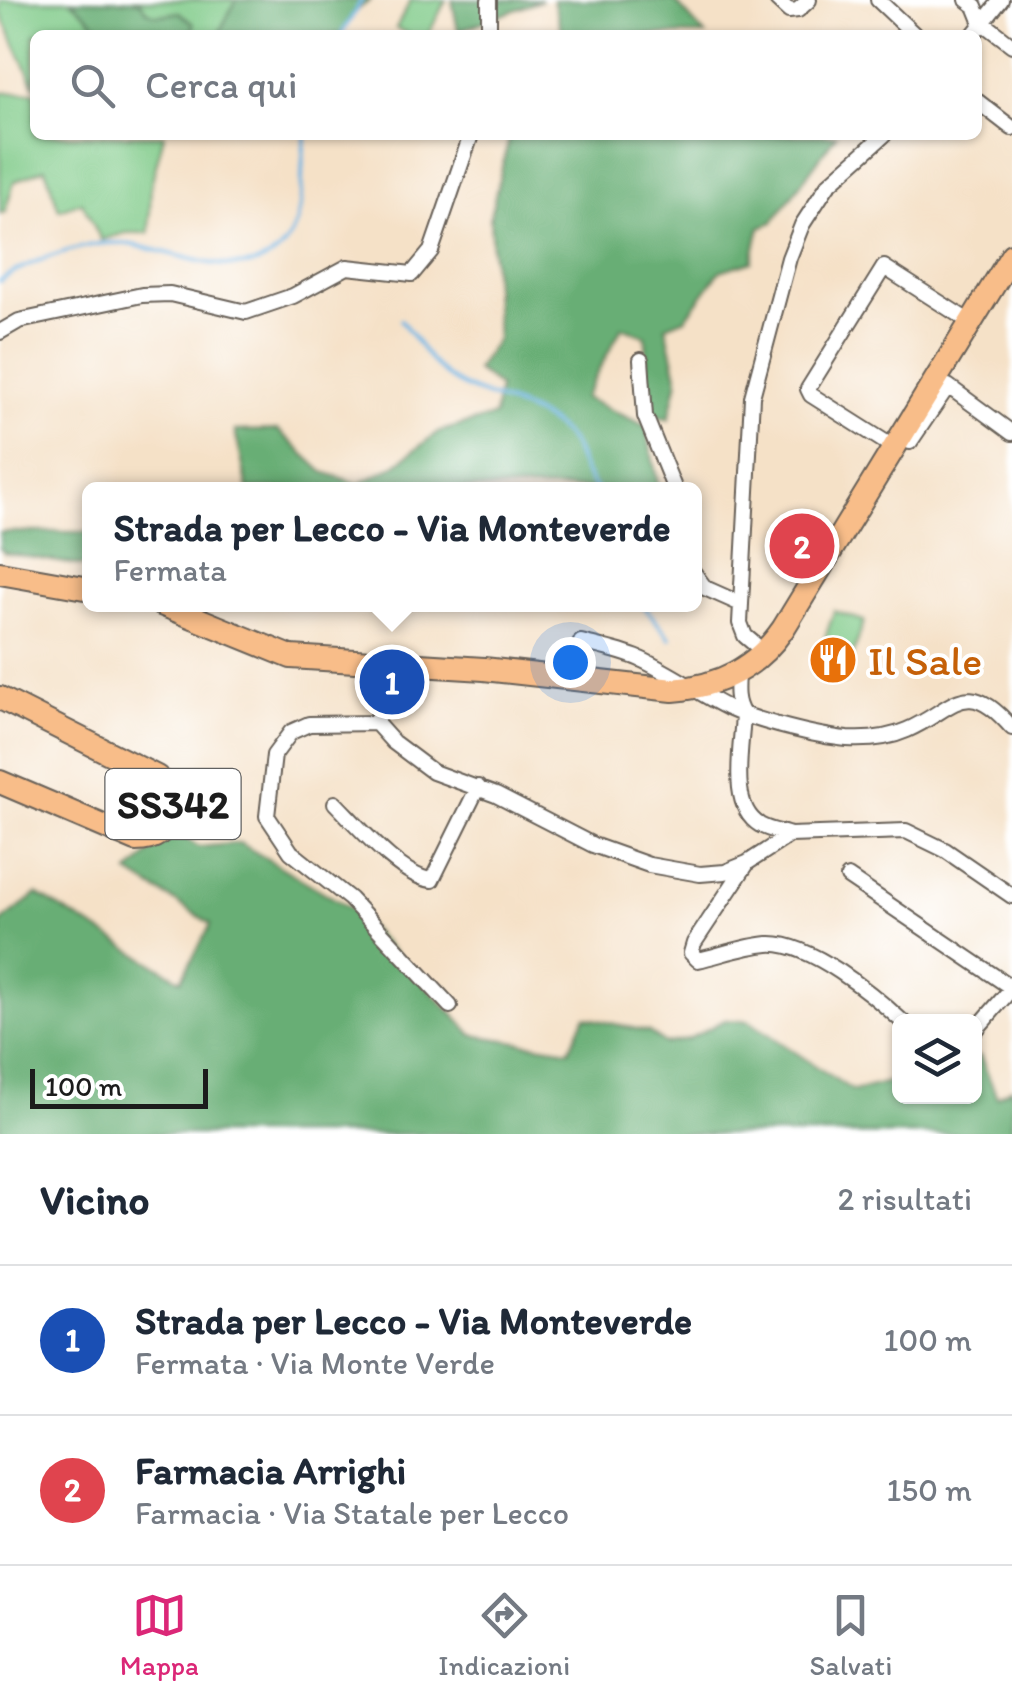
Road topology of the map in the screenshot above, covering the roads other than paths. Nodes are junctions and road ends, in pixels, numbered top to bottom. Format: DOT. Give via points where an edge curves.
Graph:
graph roads {
  1 [pos="489,0"];
  2 [pos="777,0"];
  3 [pos="808,0"];
  4 [pos="878,0"];
  5 [pos="967,0"];
  6 [pos="1001,0"];
  7 [pos="977,28"];
  8 [pos="489,30"];
  9 [pos="910,30"];
  10 [pos="982,30"];
  11 [pos="1012,45"];
  12 [pos="982,104"];
  13 [pos="1012,128"];
  14 [pos="468,140"];
  15 [pos="878,140"];
  16 [pos="1012,255"];
  17 [pos="970,322"];
  18 [pos="0,332"];
  19 [pos="641,360"];
  20 [pos="1012,432"];
  21 [pos="893,447"];
  22 [pos="672,482"];
  23 [pos="829,551"];
  24 [pos="0,573"];
  25 [pos="702,583"];
  26 [pos="82,587"];
  27 [pos="741,604"];
  28 [pos="180,612"];
  29 [pos="580,642"];
  30 [pos="764,652"];
  31 [pos="394,664"];
  32 [pos="737,674"];
  33 [pos="696,688"];
  34 [pos="0,698"];
  35 [pos="743,714"];
  36 [pos="376,724"];
  37 [pos="1012,728"];
  38 [pos="0,782"];
  39 [pos="478,787"];
  40 [pos="335,804"];
  41 [pos="790,835"];
  42 [pos="747,863"];
  43 [pos="848,877"];
  44 [pos="1012,896"];
  45 [pos="1012,988"];
  46 [pos="450,1006"];
  47 [pos="894,1014"];
  48 [pos="982,1023"];
  1 -- 8 [label="street"];
  2 -- 3 [label="street" via="789,11"];
  4 -- 9 [label="street"];
  5 -- 7 [label="street" via="975,6"];
  6 -- 7 [label="street"];
  10 -- 11 [label="street"];
  12 -- 13 [label="street"];
  14 -- 18 [label="street" via="431,251 412,274 347,267 246,312 170,294 142,295 19,321"];
  15 -- 27 [label="street" via="828,185 789,258 752,397"];
  16 -- 17 [label="main road"];
  17 -- 21 [label="main road"];
  17 -- 21 [label="street" via="884,267 808,389"];
  19 -- 22 [label="street" via="645,416"];
  20 -- 23 [label="street" via="948,386 838,552"];
  21 -- 23 [label="main road"];
  23 -- 30 [label="main road"];
  24 -- 26 [label="main road"];
  25 -- 27 [label="street"];
  27 -- 30 [label="street" via="745,636"];
  28 -- 31 [label="main road" via="291,657"];
  29 -- 33 [label="street" via="620,651"];
  30 -- 32 [label="main road"];
  31 -- 33 [label="main road"];
  31 -- 36 [label="street"];
  32 -- 33 [label="main road"];
  32 -- 35 [label="street"];
  33 -- 35 [label="street"];
  34 -- 38 [label="main road, SS342" via="157,777 173,814 161,833 136,840"];
  35 -- 37 [label="street" via="865,740 908,730 949,703 978,700"];
  35 -- 41 [label="street" via="745,812"];
  36 -- 39 [label="street" via="433,772"];
  36 -- 46 [label="street" via="314,724 291,732 274,755 268,816 292,852 350,899"];
  39 -- 40 [label="street" via="432,880 388,854"];
  39 -- 42 [label="street" via="648,865 700,874"];
  41 -- 42 [label="street"];
  41 -- 44 [label="street" via="906,831"];
  42 -- 47 [label="street" via="694,943 694,958 777,945 806,954"];
  43 -- 45 [label="street"];
  45 -- 48 [label="street"];
}
